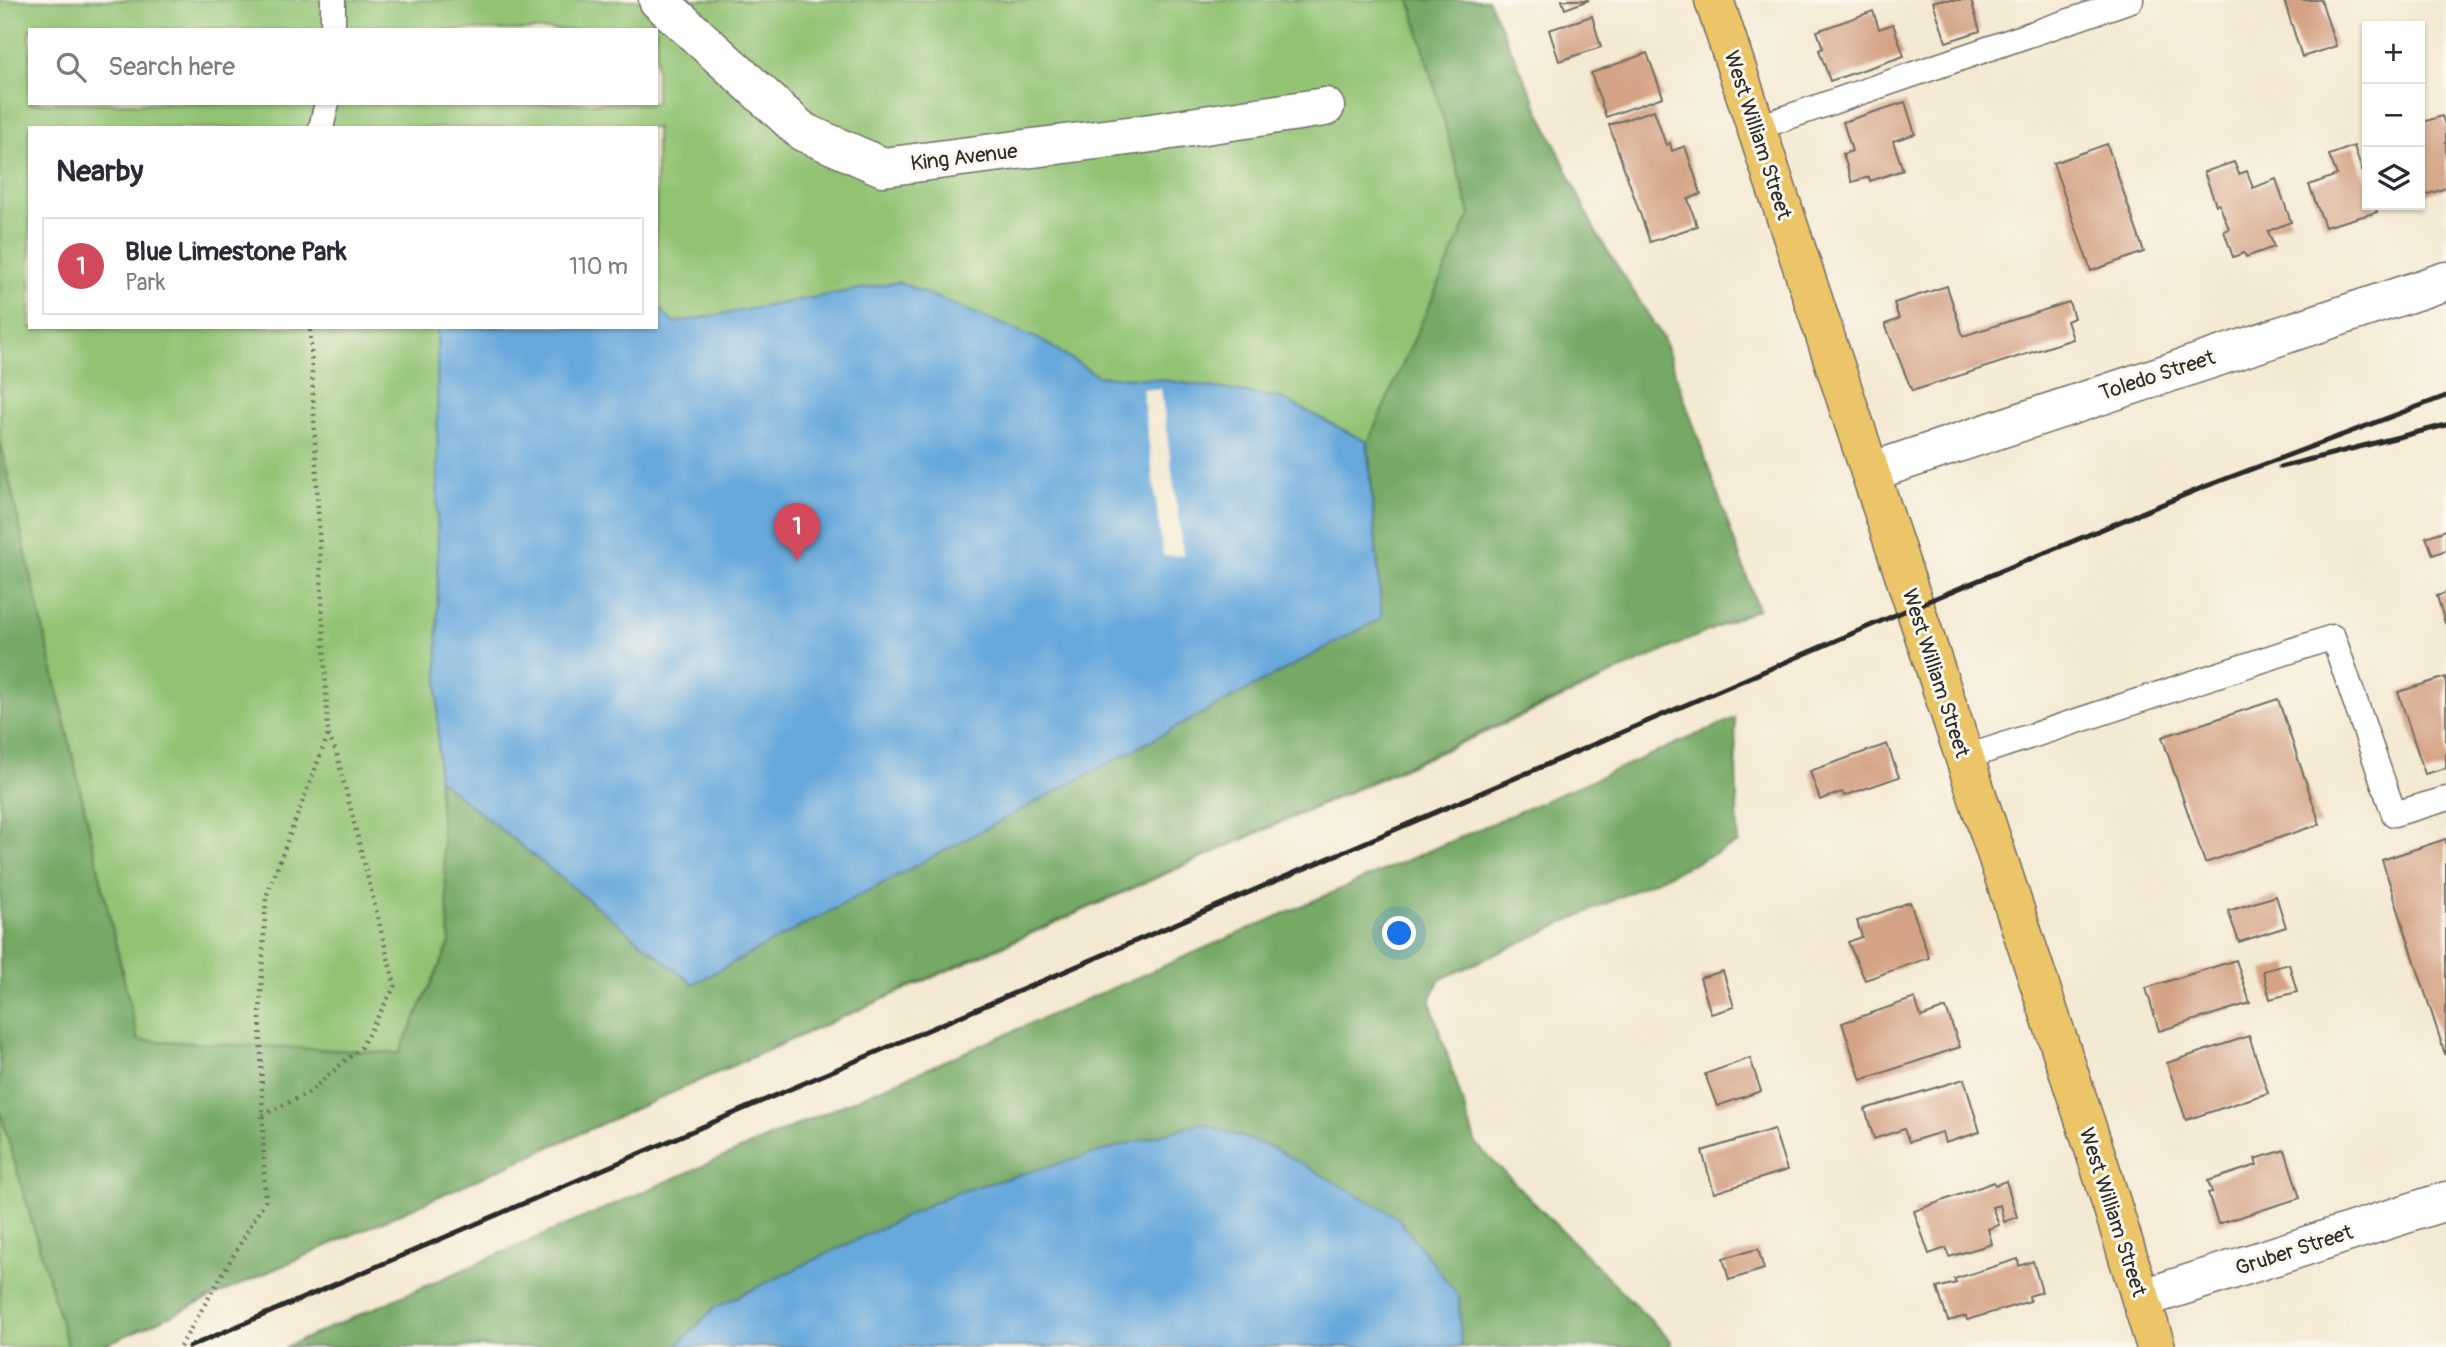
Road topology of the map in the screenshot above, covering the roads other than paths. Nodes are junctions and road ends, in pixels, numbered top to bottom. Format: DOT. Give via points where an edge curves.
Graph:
graph roads {
  1 [pos="333,0"];
  2 [pos="658,0"];
  3 [pos="1714,0"];
  4 [pos="2131,0"];
  5 [pos="333,28"];
  6 [pos="327,105"];
  7 [pos="1325,107"];
  8 [pos="321,126"];
  9 [pos="1756,128"];
  10 [pos="2446,281"];
  11 [pos="1870,472"];
  12 [pos="1964,758"];
  13 [pos="2446,799"];
  14 [pos="2446,1200"];
  15 [pos="2141,1299"];
  16 [pos="2156,1347"];
  1 -- 5 [label="lane"];
  2 -- 7 [label="street, King Avenue" via="803,132 883,167"];
  3 -- 9 [label="highway, West William Street"];
  4 -- 9 [label="lane"];
  6 -- 8 [label="lane"];
  9 -- 11 [label="highway, West William Street"];
  10 -- 11 [label="street, Toledo Street"];
  11 -- 12 [label="highway, West William Street"];
  12 -- 13 [label="lane" via="2333,637 2394,814"];
  12 -- 15 [label="highway, West William Street"];
  14 -- 15 [label="street, Gruber Street"];
  15 -- 16 [label="highway, West William Street"];
}
